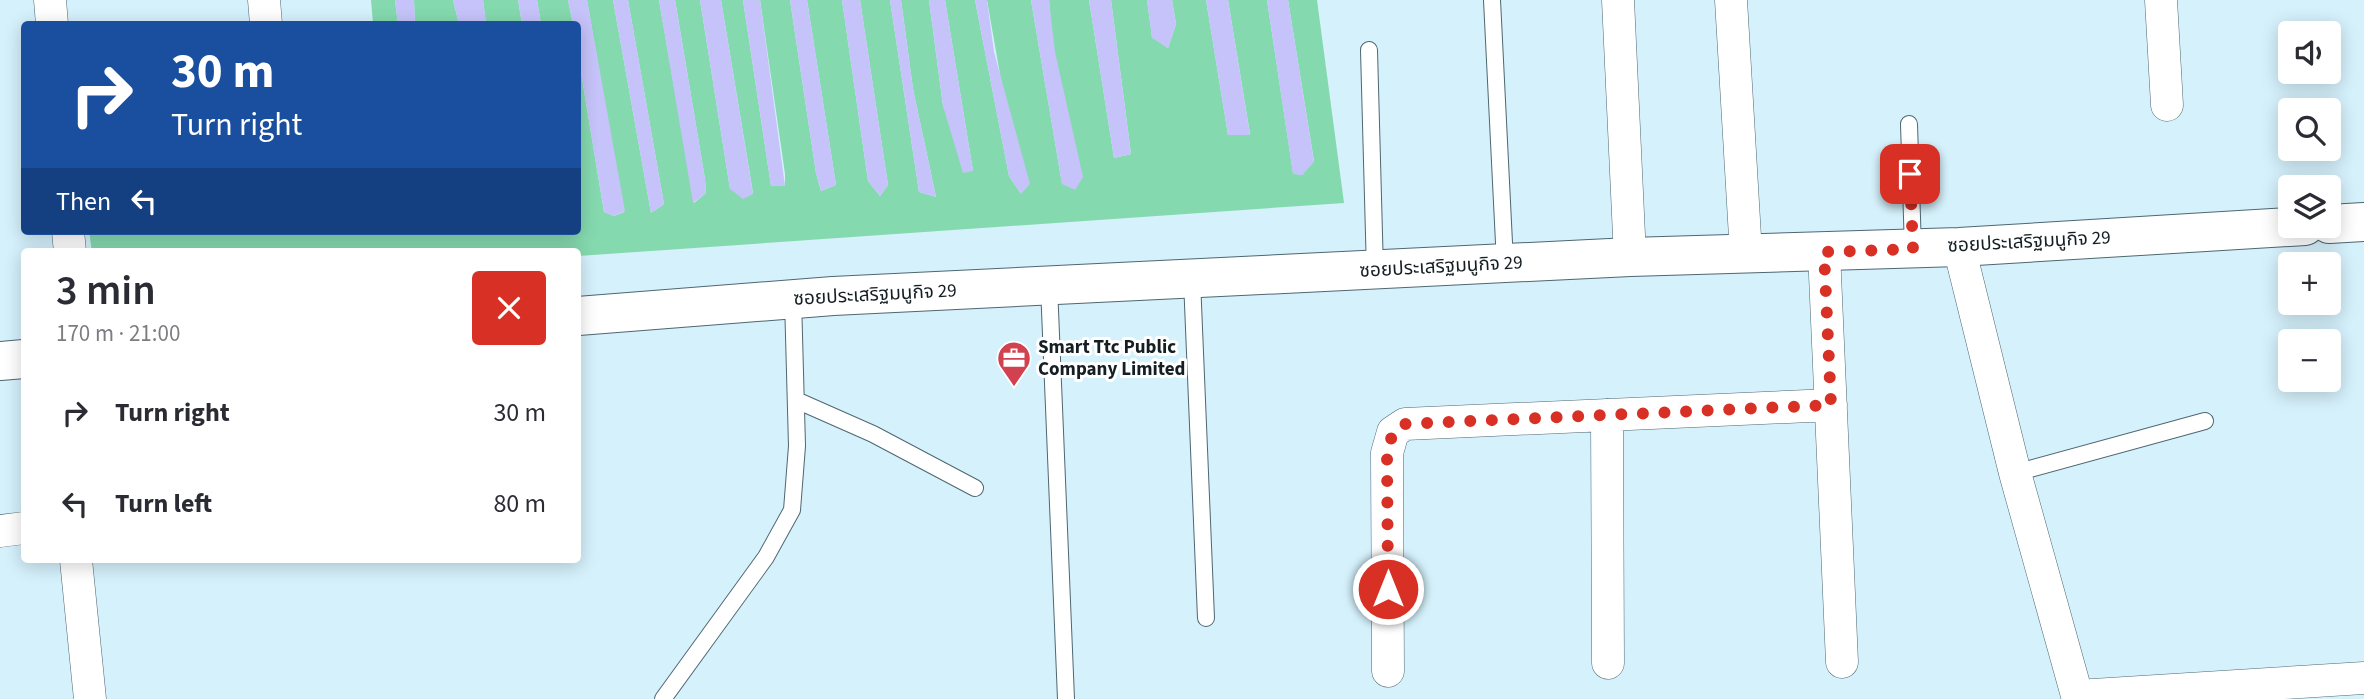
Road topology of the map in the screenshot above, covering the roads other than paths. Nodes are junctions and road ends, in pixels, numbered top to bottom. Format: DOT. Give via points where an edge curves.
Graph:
graph roads {
  1 [pos="50,0"];
  2 [pos="264,0"];
  3 [pos="1492,0"];
  4 [pos="1619,0"];
  5 [pos="1731,0"];
  6 [pos="2161,0"];
  7 [pos="52,21"];
  8 [pos="266,21"];
  9 [pos="1369,50"];
  10 [pos="2167,106"];
  11 [pos="1909,124"];
  12 [pos="2364,222"];
  13 [pos="2341,223"];
  14 [pos="2278,228"];
  15 [pos="1959,247"];
  16 [pos="1913,249"];
  17 [pos="1824,252"];
  18 [pos="1746,254"];
  19 [pos="1630,257"];
  20 [pos="1505,264"];
  21 [pos="1375,271"];
  22 [pos="1192,280"];
  23 [pos="1049,286"];
  24 [pos="793,299"];
  25 [pos="581,316"];
  26 [pos="21,359"];
  27 [pos="0,361"];
  28 [pos="796,400"];
  29 [pos="1831,405"];
  30 [pos="1607,415"];
  31 [pos="2204,421"];
  32 [pos="2015,473"];
  33 [pos="975,488"];
  34 [pos="21,528"];
  35 [pos="0,531"];
  36 [pos="76,563"];
  37 [pos="1206,618"];
  38 [pos="1842,662"];
  39 [pos="1608,663"];
  40 [pos="1388,671"];
  41 [pos="2364,678"];
  42 [pos="2077,697"];
  43 [pos="90,699"];
  44 [pos="663,699"];
  45 [pos="1066,699"];
  1 -- 7 [label="street"];
  2 -- 8 [label="street"];
  3 -- 20 [label="lane"];
  4 -- 19 [label="street"];
  5 -- 18 [label="street"];
  6 -- 10 [label="street"];
  9 -- 21 [label="lane"];
  11 -- 16 [label="lane"];
  12 -- 13 [label="street"];
  14 -- 15 [label="street, ซอยประเสริฐมนูกิจ 29"];
  15 -- 16 [label="street, ซอยประเสริฐมนูกิจ 29"];
  15 -- 32 [label="street"];
  16 -- 17 [label="street, ซอยประเสริฐมนูกิจ 29"];
  17 -- 18 [label="street, ซอยประเสริฐมนูกิจ 29"];
  17 -- 29 [label="street"];
  18 -- 19 [label="street, ซอยประเสริฐมนูกิจ 29"];
  19 -- 20 [label="street, ซอยประเสริฐมนูกิจ 29"];
  20 -- 21 [label="street, ซอยประเสริฐมนูกิจ 29"];
  21 -- 22 [label="street, ซอยประเสริฐมนูกิจ 29"];
  22 -- 23 [label="street, ซอยประเสริฐมนูกิจ 29"];
  22 -- 37 [label="lane"];
  23 -- 24 [label="street, ซอยประเสริฐมนูกิจ 29"];
  23 -- 45 [label="lane"];
  24 -- 25 [label="street, ซอยประเสริฐมนูกิจ 29"];
  24 -- 28 [label="lane"];
  26 -- 27 [label="street"];
  28 -- 33 [label="lane"];
  28 -- 44 [label="lane" via="792,510 766,557"];
  29 -- 30 [label="street"];
  29 -- 38 [label="street"];
  30 -- 39 [label="street"];
  30 -- 40 [label="street" via="1419,421 1393,432 1387,453"];
  31 -- 32 [label="lane"];
  32 -- 42 [label="street"];
  34 -- 35 [label="street"];
  36 -- 43 [label="street"];
  41 -- 42 [label="street"];
}
